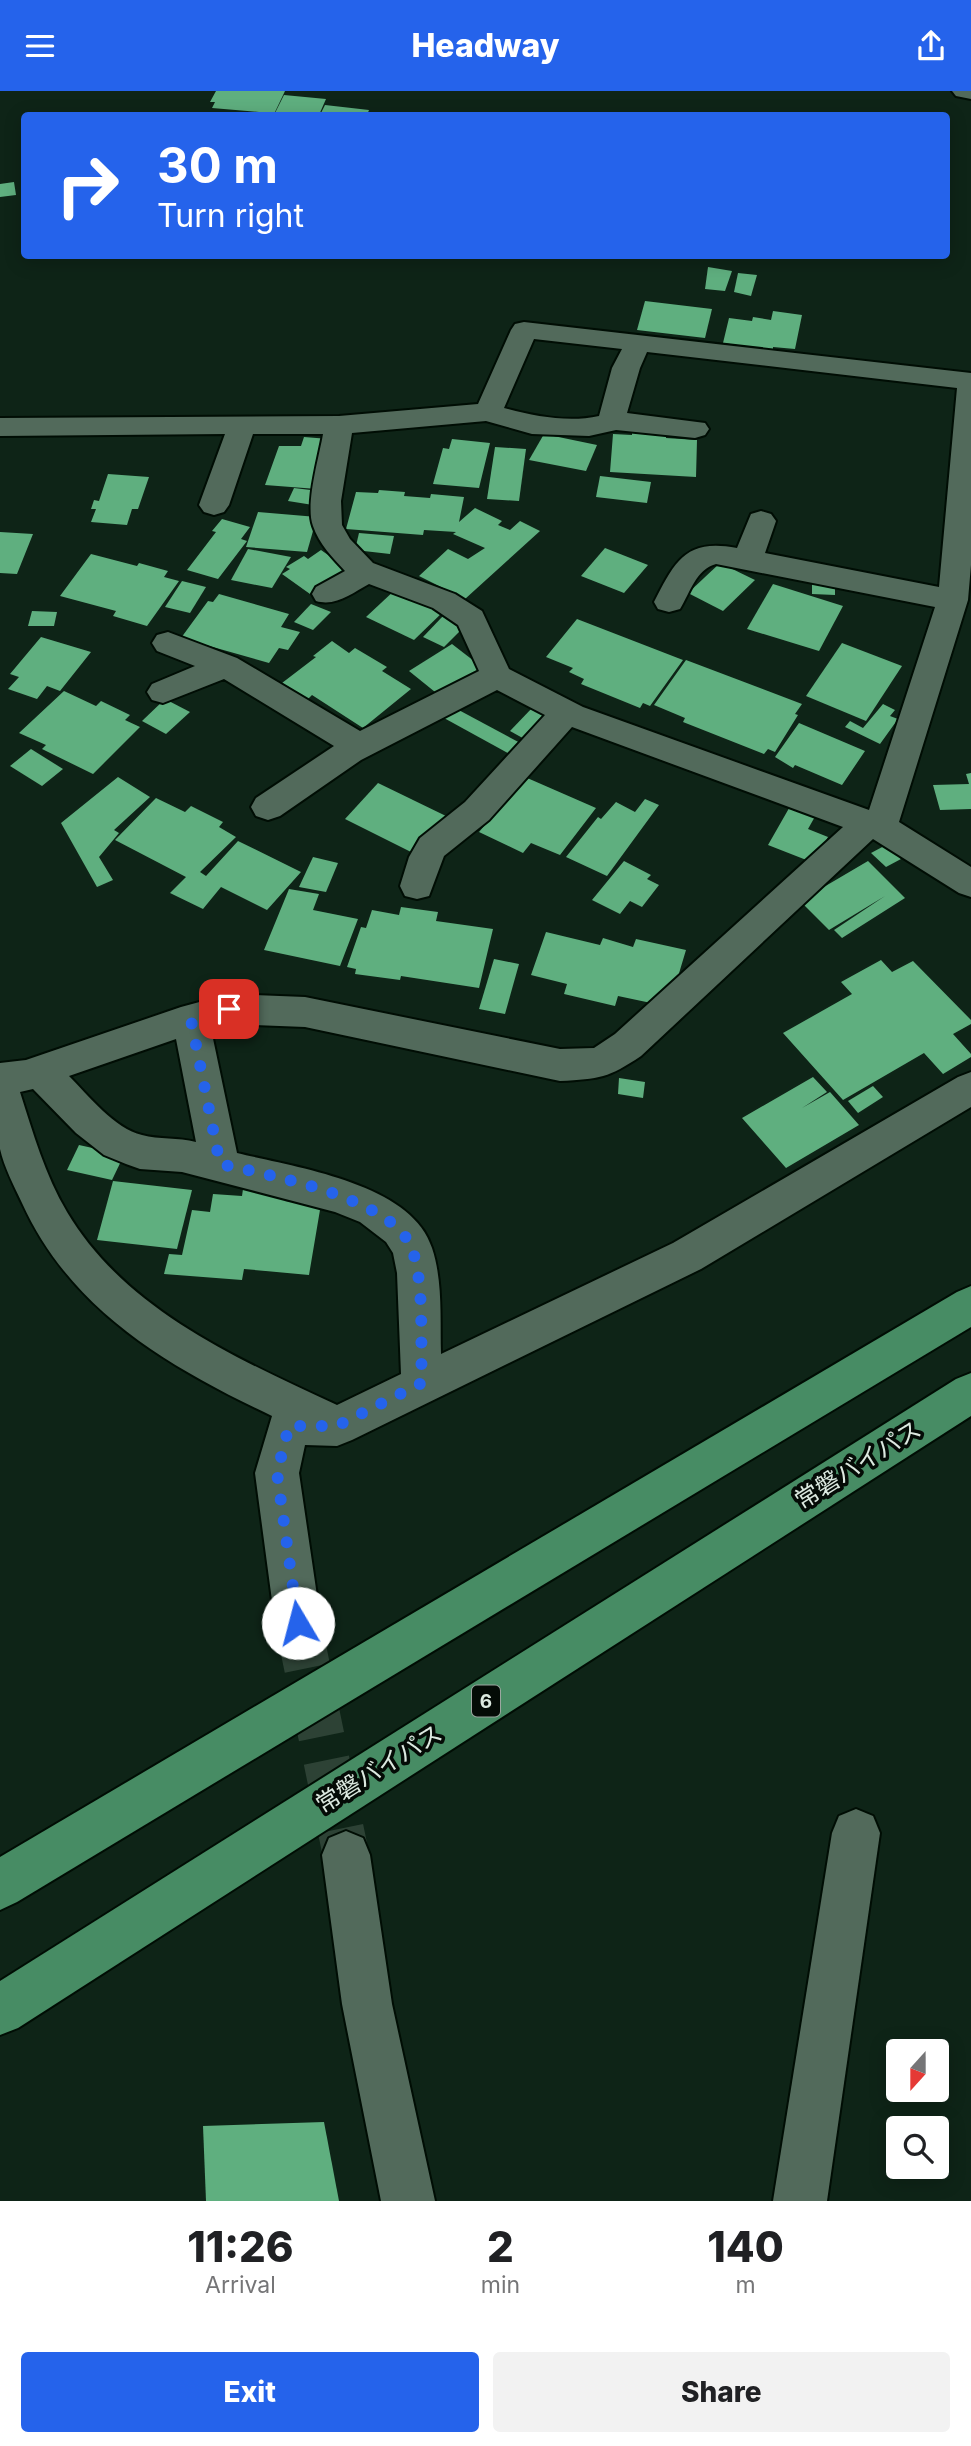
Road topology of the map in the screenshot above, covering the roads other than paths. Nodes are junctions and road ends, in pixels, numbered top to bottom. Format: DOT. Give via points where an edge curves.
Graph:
graph roads {
  1 [pos="964,91"];
  2 [pos="971,92"];
  3 [pos="639,341"];
  4 [pos="971,382"];
  5 [pos="487,412"];
  6 [pos="611,422"];
  7 [pos="242,425"];
  8 [pos="339,425"];
  9 [pos="0,427"];
  10 [pos="695,429"];
  11 [pos="214,505"];
  12 [pos="761,521"];
  13 [pos="747,561"];
  14 [pos="368,572"];
  15 [pos="327,594"];
  16 [pos="953,600"];
  17 [pos="669,602"];
  18 [pos="168,643"];
  19 [pos="226,666"];
  20 [pos="496,676"];
  21 [pos="163,692"];
  22 [pos="567,712"];
  23 [pos="360,746"];
  24 [pos="268,807"];
  25 [pos="875,825"];
  26 [pos="971,884"];
  27 [pos="417,886"];
  28 [pos="191,1020"];
  29 [pos="40,1071"];
  30 [pos="0,1079"];
  31 [pos="0,1088"];
  32 [pos="971,1088"];
  33 [pos="220,1164"];
  34 [pos="971,1305"];
  35 [pos="422,1383"];
  36 [pos="971,1393"];
  37 [pos="337,1426"];
  38 [pos="298,1623"];
  39 [pos="856,1833"];
  40 [pos="346,1855"];
  41 [pos="0,1885"];
  42 [pos="0,2010"];
  43 [pos="408,2201"];
  44 [pos="800,2201"];
  1 -- 2 [label="street"];
  3 -- 4 [label="street"];
  3 -- 5 [label="street" via="524,330"];
  3 -- 6 [label="street"];
  4 -- 16 [label="street"];
  5 -- 6 [label="street" via="532,425 589,427"];
  5 -- 8 [label="street"];
  6 -- 10 [label="street"];
  7 -- 8 [label="street"];
  7 -- 9 [label="street"];
  7 -- 11 [label="street"];
  8 -- 14 [label="street" via="326,501 327,525 338,545"];
  12 -- 13 [label="street"];
  13 -- 16 [label="street"];
  13 -- 17 [label="street" via="702,554 685,571"];
  14 -- 15 [label="street"];
  14 -- 20 [label="street" via="444,601 471,619"];
  16 -- 25 [label="street"];
  18 -- 19 [label="street"];
  19 -- 21 [label="street"];
  19 -- 23 [label="street"];
  20 -- 22 [label="street"];
  20 -- 23 [label="street"];
  22 -- 25 [label="street"];
  22 -- 27 [label="street" via="477,811 432,847"];
  23 -- 24 [label="street"];
  25 -- 26 [label="street"];
  25 -- 28 [label="street" via="628,1045 601,1063 560,1065 305,1013 229,1009"];
  28 -- 29 [label="street"];
  28 -- 33 [label="street"];
  29 -- 30 [label="street"];
  29 -- 33 [label="street" via="89,1122 118,1143 140,1152"];
  31 -- 37 [label="street" via="36,1189 62,1239 93,1280 129,1313 182,1346"];
  32 -- 35 [label="street" via="687,1257"];
  33 -- 35 [label="street" via="339,1196 374,1210 400,1230 412,1247 418,1273"];
  34 -- 41 [label="highway"];
  35 -- 37 [label="street"];
  36 -- 42 [label="highway, 常磐バイパス / 6"];
  37 -- 38 [label="street" via="289,1426 277,1473"];
  39 -- 44 [label="street"];
  40 -- 43 [label="street" via="367,2004"];
}
